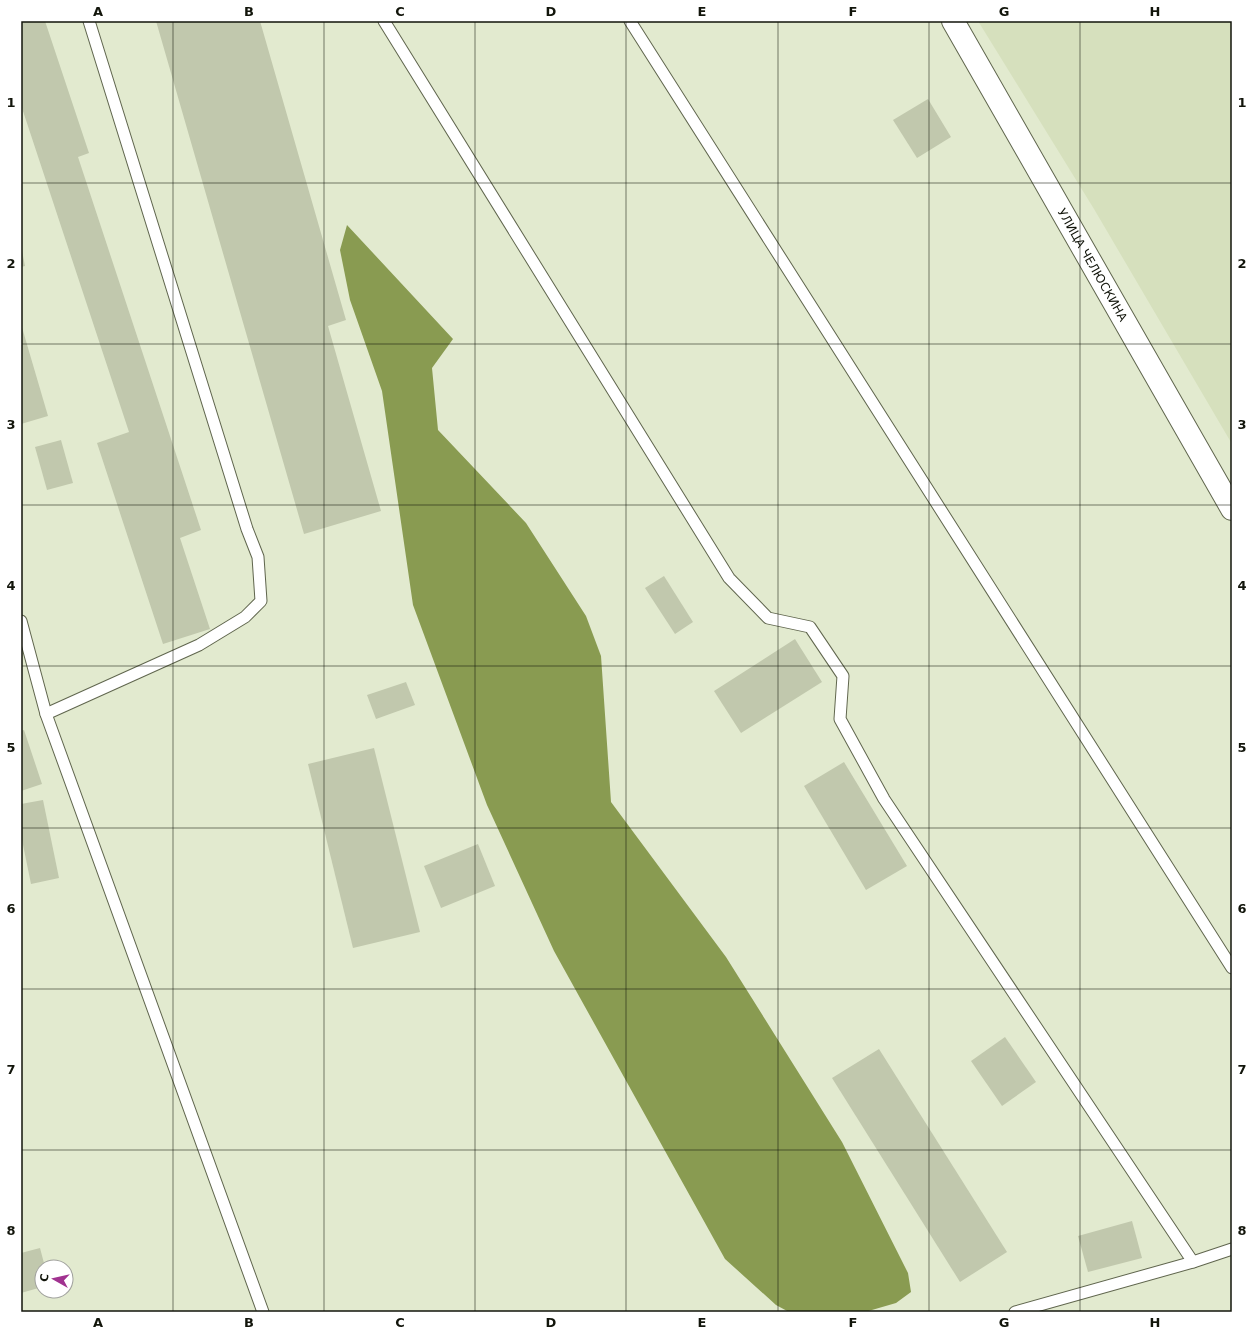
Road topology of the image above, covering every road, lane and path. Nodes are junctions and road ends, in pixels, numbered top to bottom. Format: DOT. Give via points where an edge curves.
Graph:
graph roads {
  1 [pos="89,21"];
  2 [pos="384,21"];
  3 [pos="630,21"];
  4 [pos="953,21"];
  5 [pos="1232,509"];
  6 [pos="21,620"];
  7 [pos="46,714"];
  8 [pos="1232,968"];
  9 [pos="1232,1249"];
  10 [pos="1193,1262"];
  11 [pos="263,1312"];
  12 [pos="1015,1312"];
  1 -- 7 [label="lane" via="247,529 258,557 262,601 245,617 199,645"];
  2 -- 10 [label="lane" via="730,578 768,618 810,627 843,676 840,719 884,799"];
  3 -- 8 [label="lane"];
  4 -- 5 [label="street, УЛИЦА ЧЕЛЮСКИНА"];
  6 -- 7 [label="lane"];
  7 -- 11 [label="lane"];
  9 -- 10 [label="lane"];
  10 -- 12 [label="lane"];
}
